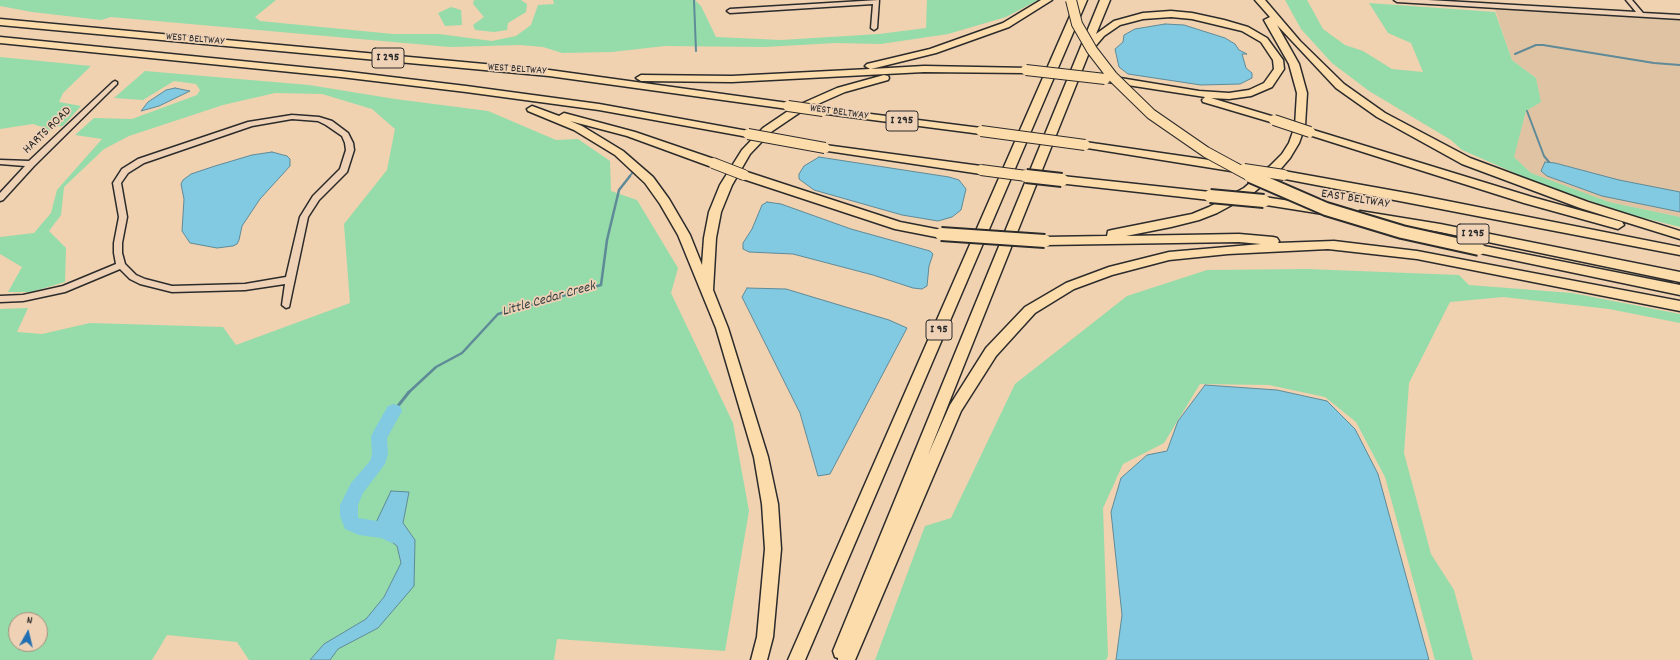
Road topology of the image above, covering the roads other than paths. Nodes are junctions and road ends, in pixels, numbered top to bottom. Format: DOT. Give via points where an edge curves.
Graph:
graph roads {
  1 [pos="1047,0"];
  2 [pos="1071,0"];
  3 [pos="1082,0"];
  4 [pos="1105,0"];
  5 [pos="1258,0"];
  6 [pos="1397,0"];
  7 [pos="1629,0"];
  8 [pos="876,1"];
  9 [pos="730,11"];
  10 [pos="1640,14"];
  11 [pos="1680,17"];
  12 [pos="0,22"];
  13 [pos="874,28"];
  14 [pos="0,40"];
  15 [pos="1084,54"];
  16 [pos="985,69"];
  17 [pos="549,73"];
  18 [pos="342,74"];
  19 [pos="776,78"];
  20 [pos="115,83"];
  21 [pos="1175,90"];
  22 [pos="532,109"];
  23 [pos="1032,138"];
  24 [pos="0,162"];
  25 [pos="31,164"];
  26 [pos="1021,175"];
  27 [pos="0,198"];
  28 [pos="1680,235"];
  29 [pos="1680,239"];
  30 [pos="1045,242"];
  31 [pos="1334,245"];
  32 [pos="1680,251"];
  33 [pos="121,265"];
  34 [pos="1680,277"];
  35 [pos="290,280"];
  36 [pos="1680,290"];
  37 [pos="707,294"];
  38 [pos="0,299"];
  39 [pos="286,305"];
  40 [pos="1680,306"];
  41 [pos="759,660"];
  42 [pos="796,660"];
  43 [pos="837,660"];
  44 [pos="846,660"];
  1 -- 19 [label="highway" via="1006,24 933,51 855,68"];
  2 -- 36 [label="highway, bridge" via="1077,24 1092,50 1112,76 1152,114 1206,152 1258,180 1326,209 1402,232"];
  3 -- 42 [label="highway, I 95"];
  4 -- 15 [label="highway, I 95"];
  5 -- 28 [label="highway" via="1340,86 1381,115 1466,161 1584,205"];
  5 -- 30 [label="highway" via="1290,57 1302,93 1302,116 1294,144 1274,169 1248,191 1195,217 1119,233"];
  6 -- 10 [label="street"];
  7 -- 10 [label="street"];
  8 -- 9 [label="street"];
  8 -- 13 [label="street"];
  10 -- 11 [label="street"];
  12 -- 17 [label="highway, WEST BELTWAY / I 295"];
  14 -- 18 [label="highway, WEST BELTWAY / I 295"];
  15 -- 21 [label="highway" via="1101,34 1117,23 1143,16 1171,14 1214,20 1245,29 1264,40 1278,60 1279,69 1268,85 1251,93 1229,96"];
  15 -- 43 [label="highway, I 95"];
  16 -- 19 [label="highway" via="924,69"];
  16 -- 21 [label="highway, bridge" via="1026,70"];
  16 -- 37 [label="highway" via="910,74 854,85 798,109 767,130 746,152 726,185 715,212 710,238"];
  17 -- 19 [label="highway" via="647,78"];
  17 -- 23 [label="highway, WEST BELTWAY / I 295, bridge"];
  18 -- 22 [label="highway" via="479,96"];
  18 -- 26 [label="highway, WEST BELTWAY / I 295, bridge" via="599,107 825,148"];
  20 -- 25 [label="street, HARTS ROAD"];
  21 -- 29 [label="highway, bridge" via="1528,200"];
  22 -- 30 [label="highway, bridge" via="624,132 899,226 941,234"];
  22 -- 37 [label="highway" via="578,128 619,153 649,180 684,235"];
  23 -- 32 [label="highway, EAST BELTWAY / I 295, bridge" via="1241,168 1405,196"];
  24 -- 25 [label="street"];
  25 -- 27 [label="street, HARTS ROAD"];
  26 -- 34 [label="highway, EAST BELTWAY / I 295, bridge" via="1264,201 1440,228"];
  30 -- 31 [label="highway" via="1239,238"];
  31 -- 40 [label="highway" via="1417,255"];
  31 -- 44 [label="highway" via="1228,250 1169,256 1109,271 1070,286 1030,310 991,352 955,409"];
  33 -- 35 [label="street" via="133,277 143,282 172,289 245,287"];
  33 -- 35 [label="street" via="118,244 123,217 117,183 125,171 142,161 251,124 292,117 312,118 329,123 345,135 350,150 344,170 309,207 301,226"];
  33 -- 38 [label="street" via="65,289 29,297"];
  35 -- 39 [label="street"];
  37 -- 41 [label="highway" via="722,328 761,456 770,504 773,549 765,637"];
}
